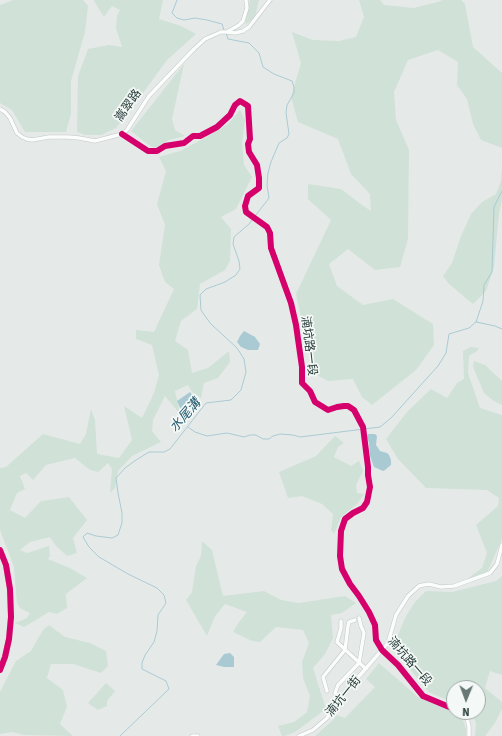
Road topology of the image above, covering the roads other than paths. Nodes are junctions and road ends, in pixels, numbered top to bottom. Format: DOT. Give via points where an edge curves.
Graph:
graph roads {
  1 [pos="246,0"];
  2 [pos="270,0"];
  3 [pos="227,32"];
  4 [pos="0,109"];
  5 [pos="122,134"];
  6 [pos="502,545"];
  7 [pos="0,550"];
  8 [pos="359,618"];
  9 [pos="354,620"];
  10 [pos="341,621"];
  11 [pos="345,650"];
  12 [pos="382,650"];
  13 [pos="359,663"];
  14 [pos="366,669"];
  15 [pos="0,670"];
  16 [pos="326,691"];
  17 [pos="341,697"];
  18 [pos="446,706"];
  19 [pos="467,720"];
  20 [pos="192,736"];
  21 [pos="198,736"];
  22 [pos="300,736"];
  23 [pos="469,736"];
  1 -- 3 [label="street" via="243,21"];
  2 -- 3 [label="street, 嵩翠路" via="243,32"];
  3 -- 5 [label="street, 嵩翠路" via="204,39 149,96"];
  4 -- 5 [label="street, 嵩翠路" via="10,118 17,133 27,139 68,137 95,142"];
  5 -- 12 [label="street, 湳坑路一段" via="148,150 157,151 165,146 184,143 193,136 200,136 217,127 240,101 248,106 249,152 260,178 259,188 248,196 246,212 267,227 270,233 271,248 291,303 296,325 302,383 310,391 315,402 328,410 344,406 354,410 363,427 370,486 364,508 345,519 341,531 340,556 342,569 375,625 376,640"];
  6 -- 12 [label="street, 湳坑一街" via="497,564 490,573 454,586 423,585 408,596 396,615 388,643"];
  7 -- 15 [label="street" via="6,565 10,589 11,617 9,639"];
  8 -- 13 [label="street" via="364,633"];
  9 -- 11 [label="street" via="348,626"];
  10 -- 11 [label="street" via="337,642"];
  11 -- 13 [label="street"];
  11 -- 16 [label="street" via="323,677"];
  12 -- 14 [label="street, 湳坑一街"];
  12 -- 18 [label="street, 湳坑路一段" via="423,696"];
  13 -- 14 [label="street"];
  13 -- 17 [label="street" via="338,685 335,693"];
  14 -- 17 [label="street, 湳坑一街"];
  17 -- 22 [label="street, 湳坑一街" via="327,718 313,730"];
  19 -- 23 [label="street"];
  20 -- 21 [label="street"];
}
